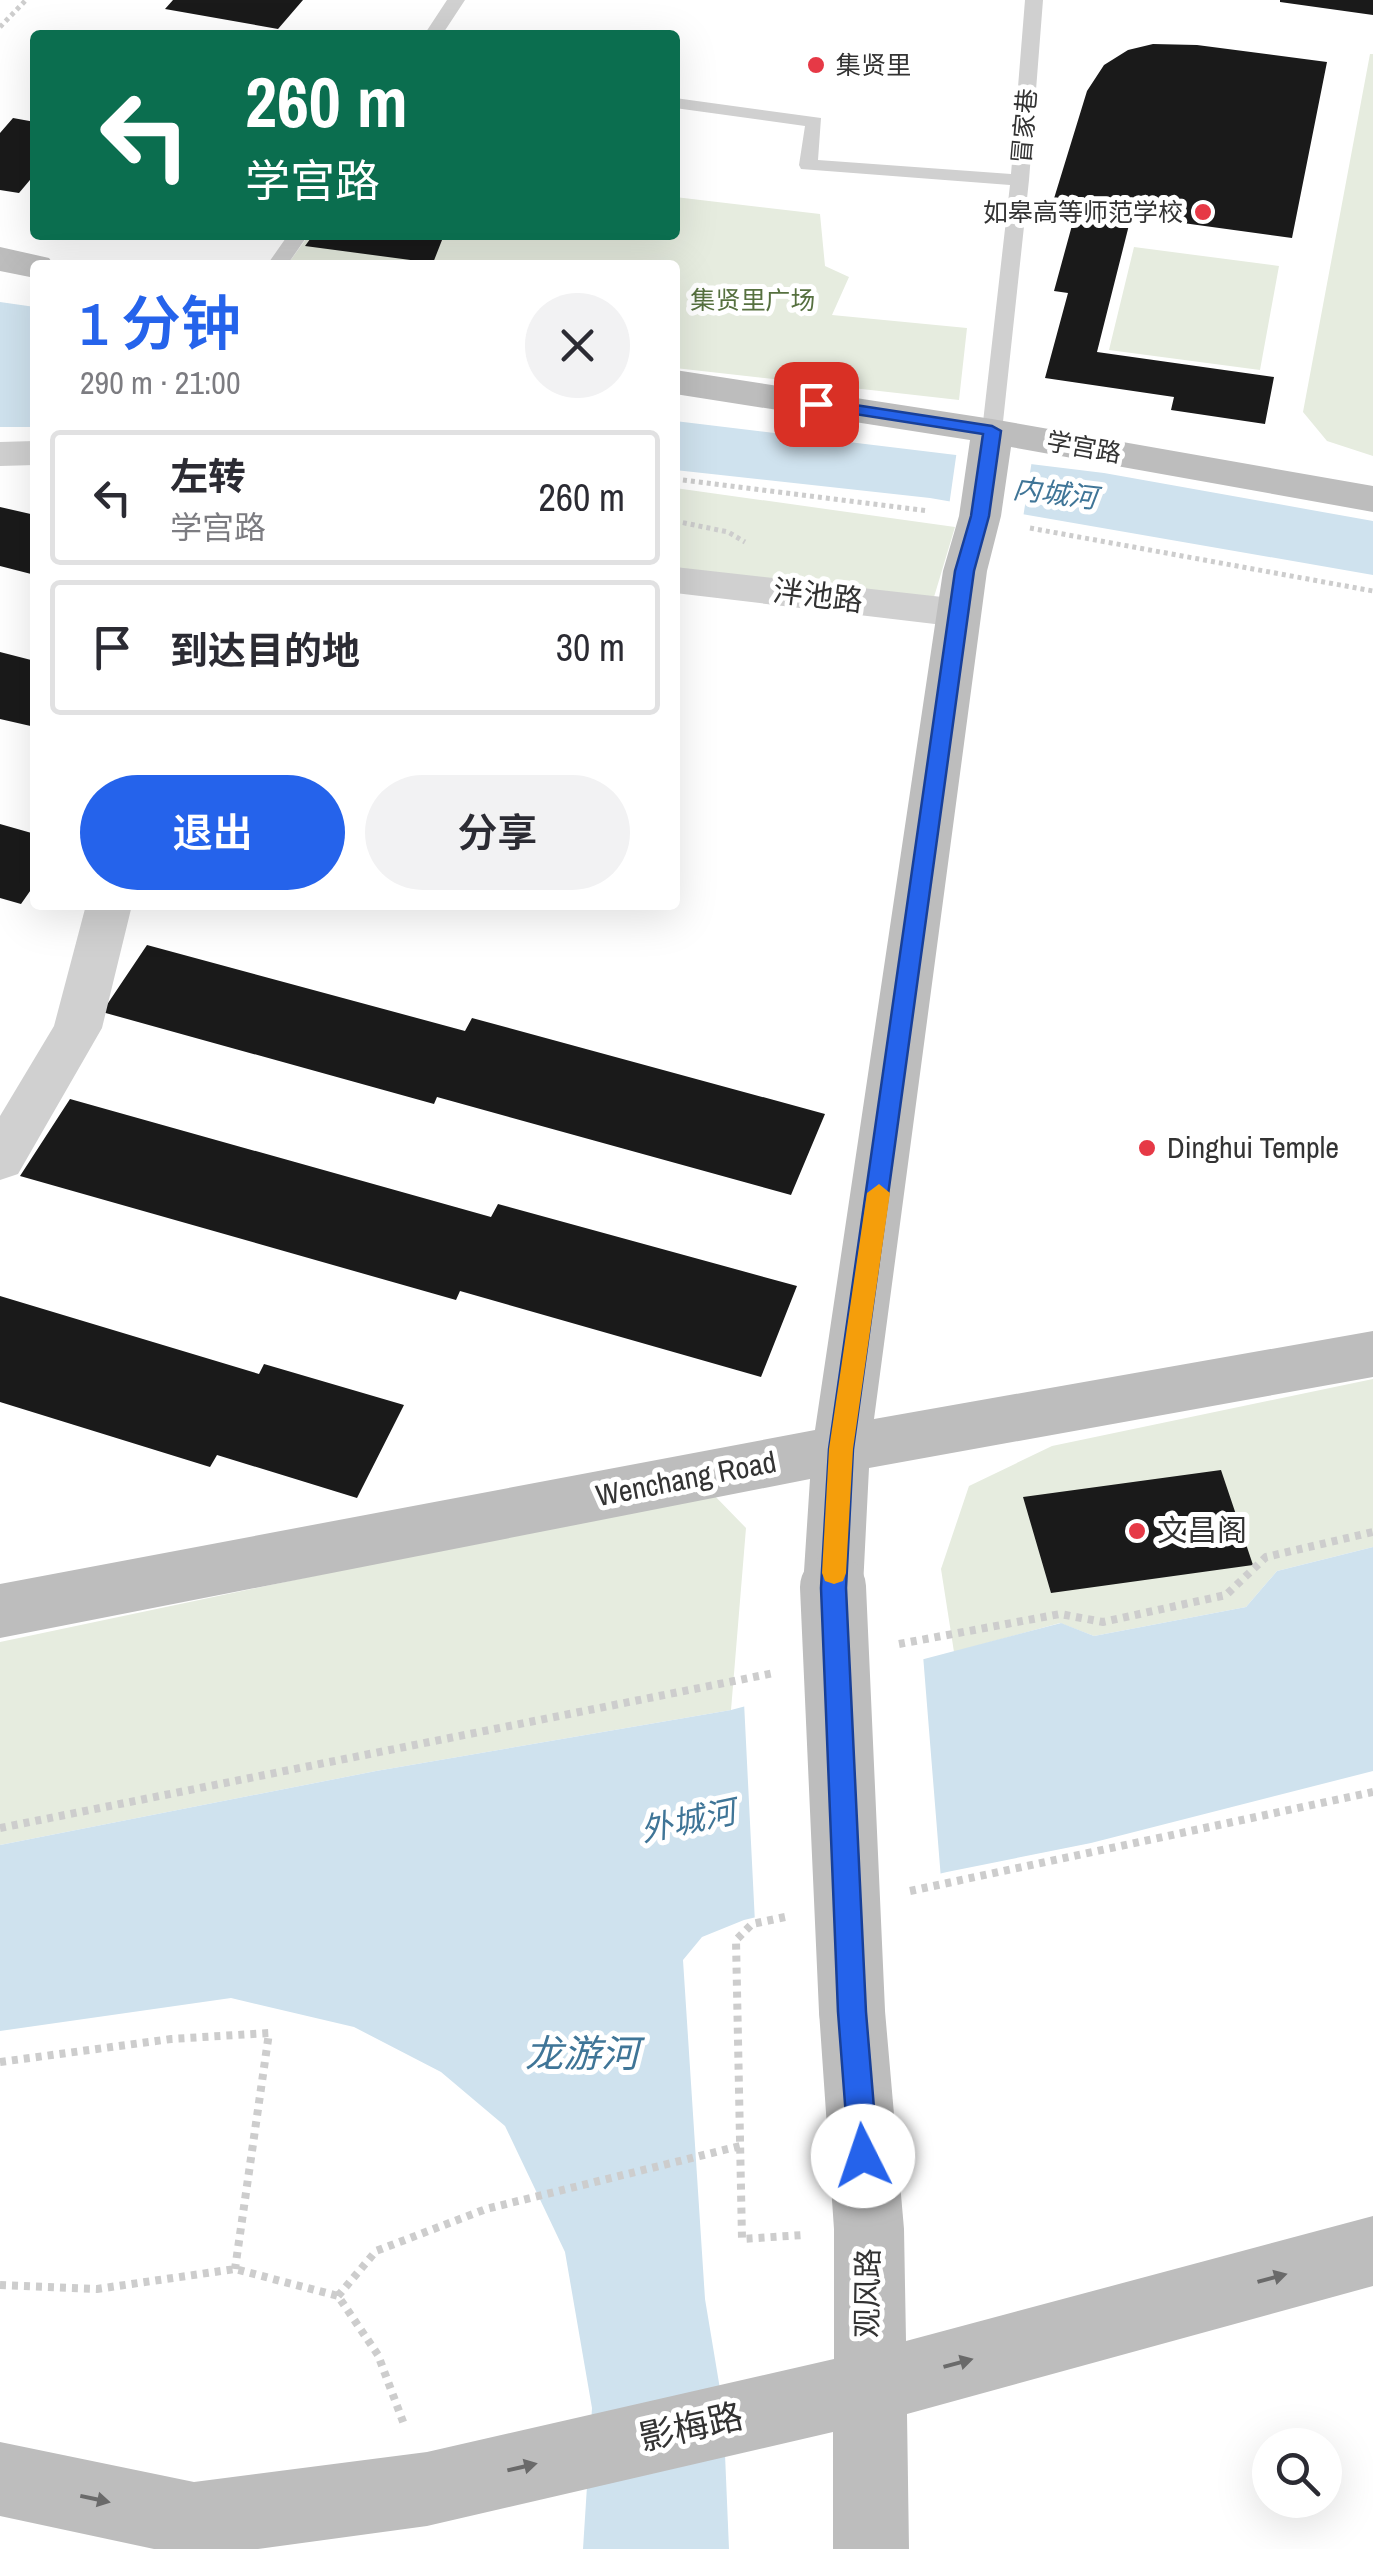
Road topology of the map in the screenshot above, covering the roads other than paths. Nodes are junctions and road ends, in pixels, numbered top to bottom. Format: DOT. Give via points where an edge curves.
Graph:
graph roads {
  1 [pos="456,0"];
  2 [pos="1034,0"];
  3 [pos="436,30"];
  4 [pos="680,104"];
  5 [pos="1020,180"];
  6 [pos="0,259"];
  7 [pos="30,265"];
  8 [pos="680,383"];
  9 [pos="991,441"];
  10 [pos="30,453"];
  11 [pos="0,454"];
  12 [pos="1373,499"];
  13 [pos="680,581"];
  14 [pos="960,613"];
  15 [pos="108,910"];
  16 [pos="0,1160"];
  17 [pos="1373,1354"];
  18 [pos="841,1449"];
  19 [pos="0,1611"];
  20 [pos="1373,2251"];
  21 [pos="867,2388"];
  22 [pos="0,2479"];
  23 [pos="871,2549"];
  1 -- 3 [label="lane"];
  2 -- 5 [label="lane, 冒家巷"];
  4 -- 5 [label="lane" via="815,122 808,166"];
  5 -- 9 [label="lane, 冒家巷"];
  6 -- 7 [label="street"];
  8 -- 9 [label="street, 学宫路"];
  9 -- 12 [label="street, 学宫路"];
  9 -- 14 [label="street, 观风路"];
  10 -- 11 [label="street"];
  13 -- 14 [label="street, 泮池路"];
  14 -- 18 [label="street, 观风路"];
  15 -- 16 [label="street" via="78,1028"];
  17 -- 18 [label="street, Wenchang Road"];
  18 -- 19 [label="street, Wenchang Road"];
  18 -- 21 [label="street, 观风路, bridge" via="833,1588 869,2229"];
  21 -- 20 [label="street, 影梅路, one-way"];
  22 -- 21 [label="street, 影梅路, one-way" via="194,2520 428,2489"];
  21 -- 23 [label="street, 观风路"];
}
